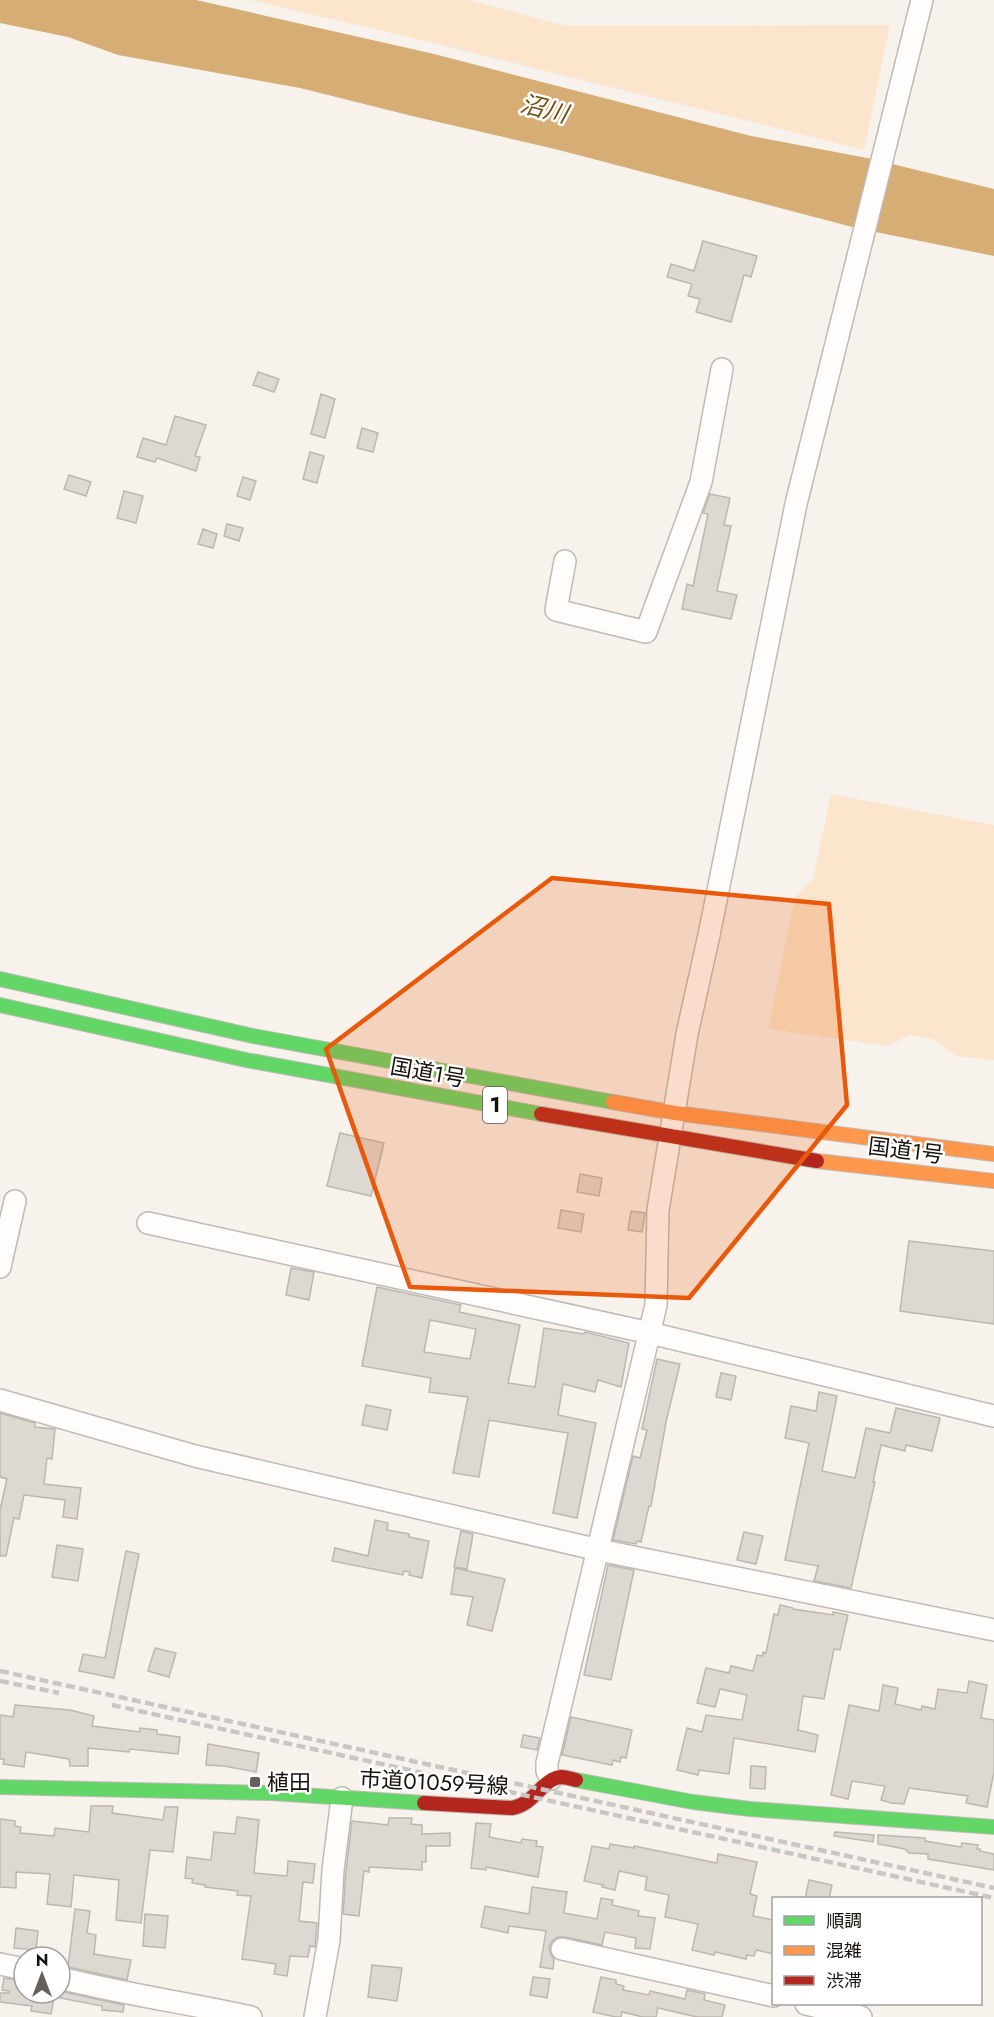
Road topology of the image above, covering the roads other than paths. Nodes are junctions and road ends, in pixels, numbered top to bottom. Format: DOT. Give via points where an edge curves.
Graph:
graph roads {
  1 [pos="922,0"];
  2 [pos="722,369"];
  3 [pos="565,561"];
  4 [pos="0,980"];
  5 [pos="0,1005"];
  6 [pos="675,1113"];
  7 [pos="670,1137"];
  8 [pos="994,1154"];
  9 [pos="994,1181"];
  10 [pos="15,1201"];
  11 [pos="148,1223"];
  12 [pos="0,1267"];
  13 [pos="650,1333"];
  14 [pos="0,1400"];
  15 [pos="994,1416"];
  16 [pos="599,1550"];
  17 [pos="994,1630"];
  18 [pos="551,1779"];
  19 [pos="0,1787"];
  20 [pos="342,1798"];
  21 [pos="994,1827"];
  22 [pos="562,1949"];
  23 [pos="72,1981"];
  24 [pos="772,1996"];
  25 [pos="810,2005"];
  26 [pos="251,2017"];
  27 [pos="315,2017"];
  28 [pos="861,2017"];
  1 -- 6 [label="street" via="796,504 687,1034"];
  2 -- 3 [label="street" via="701,482 646,632 556,610"];
  4 -- 6 [label="main road, 国道1号 / 1" via="253,1036"];
  5 -- 7 [label="main road, 国道1号 / 1" via="246,1060"];
  6 -- 7 [label="street"];
  6 -- 8 [label="main road, 国道1号 / 1"];
  7 -- 9 [label="main road, 国道1号 / 1" via="801,1159"];
  7 -- 13 [label="street" via="658,1210 656,1305"];
  10 -- 12 [label="street"];
  11 -- 13 [label="street"];
  13 -- 15 [label="street"];
  13 -- 16 [label="street"];
  14 -- 16 [label="street" via="195,1456"];
  16 -- 17 [label="street"];
  16 -- 18 [label="street" via="547,1763"];
  18 -- 20 [label="main road, 市道01059号線" via="519,1808"];
  18 -- 21 [label="main road" via="569,1778 750,1809"];
  19 -- 20 [label="main road, 市道01059号線"];
  20 -- 27 [label="street" via="328,1940"];
  22 -- 24 [label="street"];
  23 -- 26 [label="street"];
  25 -- 28 [label="street"];
}
